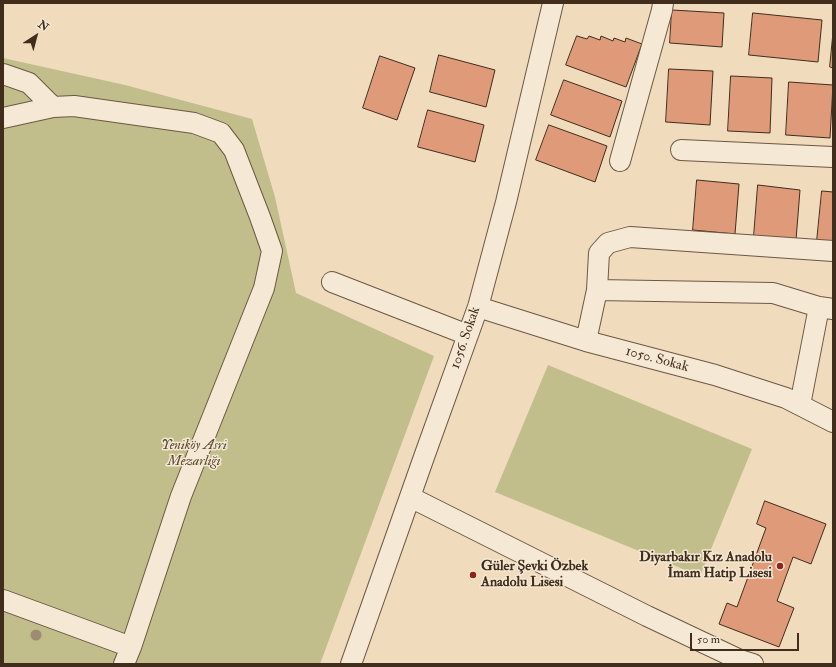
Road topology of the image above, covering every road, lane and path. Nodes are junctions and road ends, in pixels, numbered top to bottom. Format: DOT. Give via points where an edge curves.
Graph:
graph roads {
  1 [pos="552,3"];
  2 [pos="663,3"];
  3 [pos="3,74"];
  4 [pos="53,107"];
  5 [pos="3,118"];
  6 [pos="681,150"];
  7 [pos="833,157"];
  8 [pos="620,161"];
  9 [pos="833,251"];
  10 [pos="332,282"];
  11 [pos="597,290"];
  12 [pos="478,307"];
  13 [pos="826,308"];
  14 [pos="468,335"];
  15 [pos="586,341"];
  16 [pos="800,405"];
  17 [pos="833,422"];
  18 [pos="410,497"];
  19 [pos="3,600"];
  20 [pos="127,656"];
  21 [pos="351,664"];
  22 [pos="753,664"];
  1 -- 12 [label="street, 1056. Sokak" via="506,202"];
  2 -- 8 [label="street"];
  3 -- 4 [label="street" via="29,83"];
  4 -- 5 [label="street"];
  4 -- 20 [label="street" via="74,106 194,123 221,133 234,150 272,251 264,288 181,496"];
  6 -- 7 [label="street"];
  9 -- 11 [label="street" via="630,237 608,243 599,253"];
  10 -- 14 [label="street"];
  11 -- 13 [label="street" via="772,293"];
  11 -- 15 [label="street"];
  12 -- 14 [label="street, 1056. Sokak"];
  12 -- 15 [label="street, 1050. Sokak"];
  13 -- 16 [label="street"];
  14 -- 18 [label="street, 1056. Sokak"];
  15 -- 16 [label="street, 1050. Sokak" via="715,375"];
  16 -- 17 [label="street, 1050. Sokak"];
  18 -- 21 [label="street, 1056. Sokak"];
  18 -- 22 [label="street" via="647,616"];
  19 -- 20 [label="street"];
}
